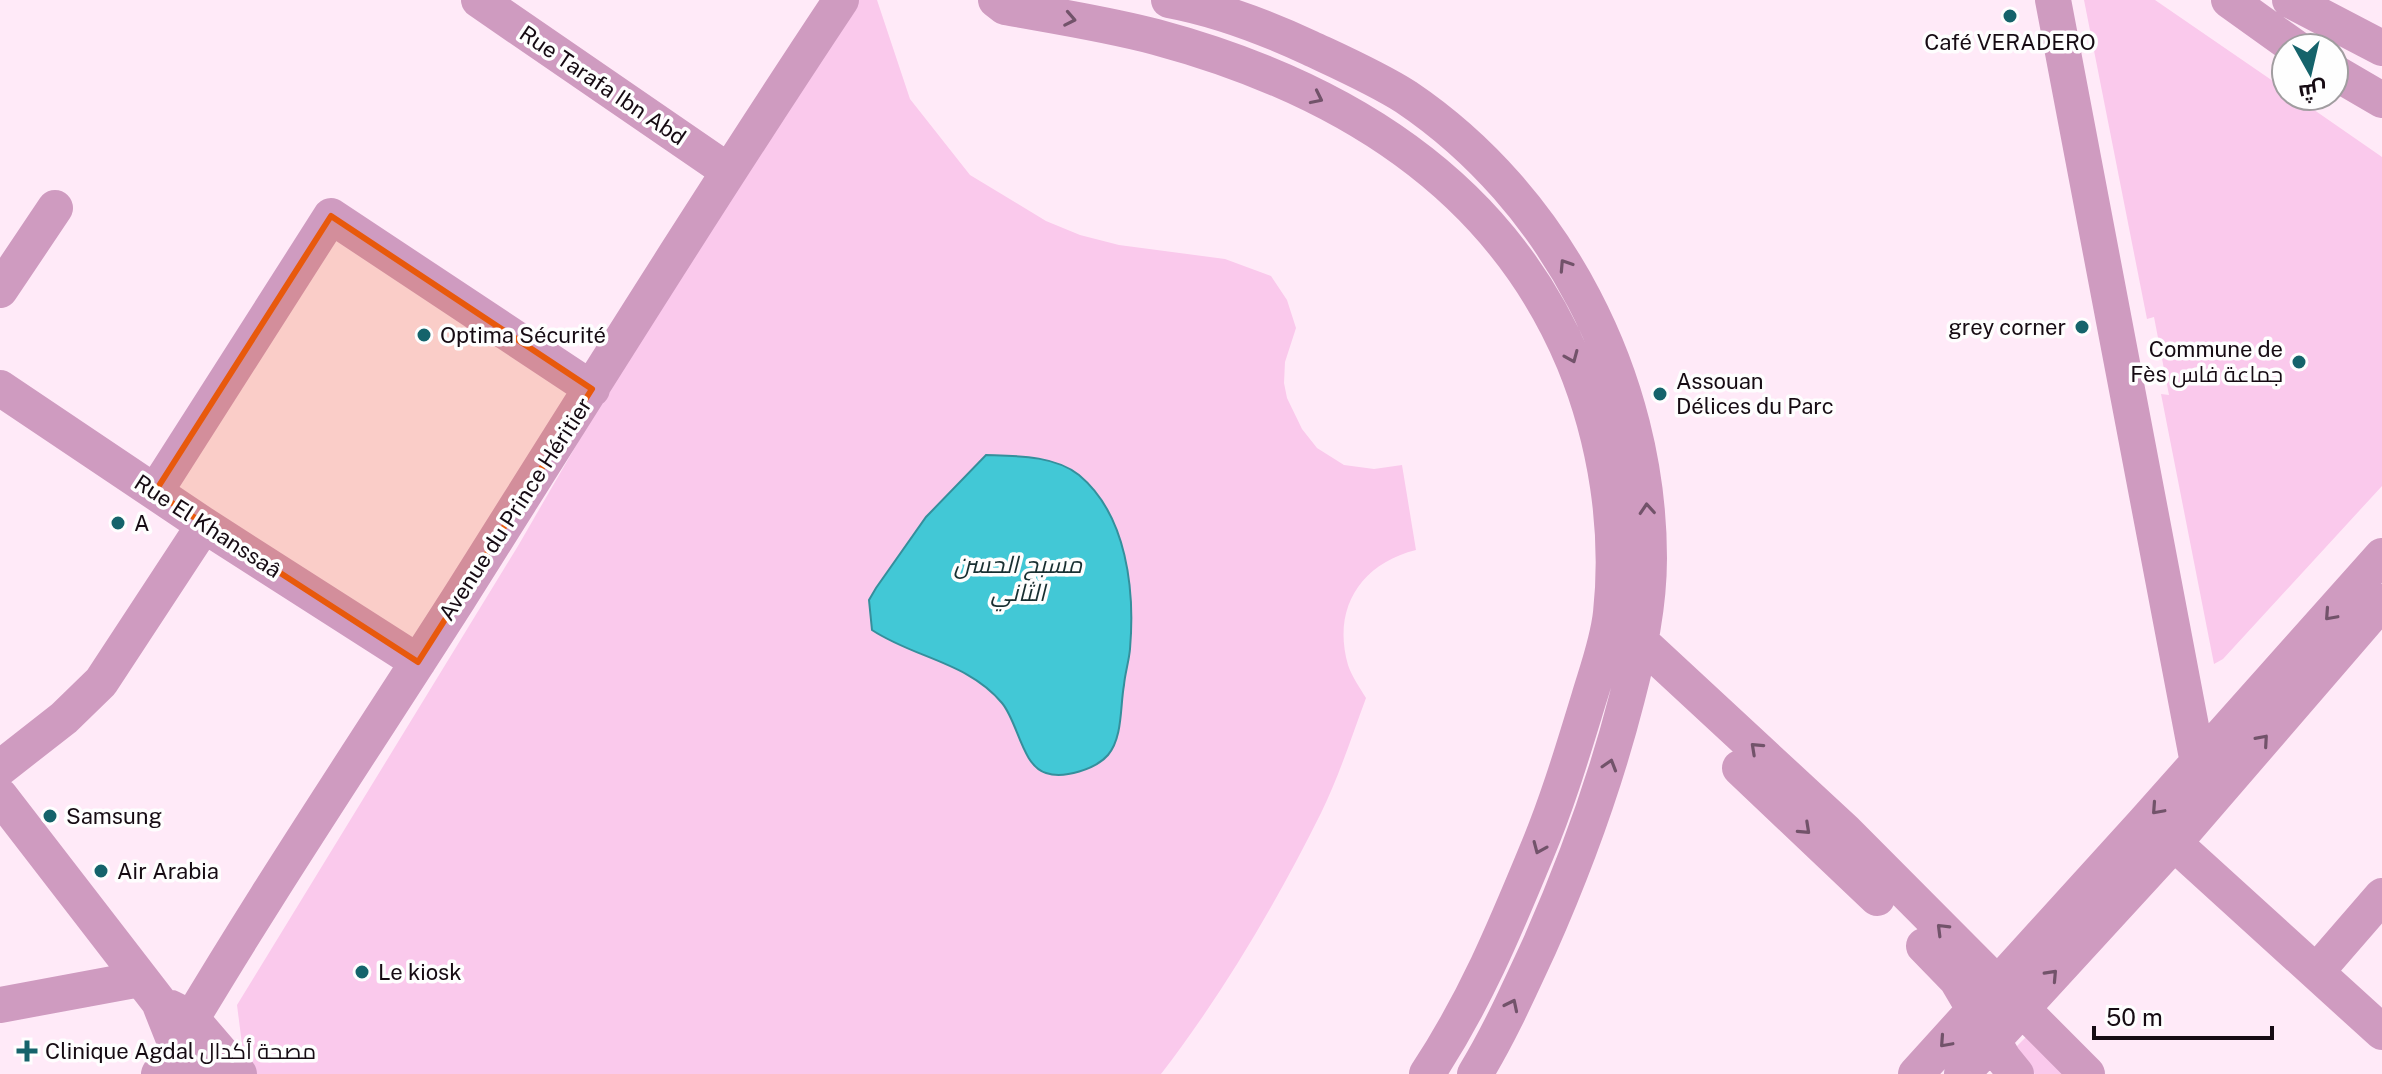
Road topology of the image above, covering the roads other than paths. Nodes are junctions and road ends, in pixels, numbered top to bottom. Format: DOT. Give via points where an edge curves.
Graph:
graph roads {
  1 [pos="479,0"];
  2 [pos="841,0"];
  3 [pos="996,0"];
  4 [pos="2053,0"];
  5 [pos="2229,0"];
  6 [pos="2290,0"];
  7 [pos="1177,1"];
  8 [pos="2274,32"];
  9 [pos="1170,41"];
  10 [pos="2382,48"];
  11 [pos="2350,81"];
  12 [pos="2382,100"];
  13 [pos="728,171"];
  14 [pos="55,208"];
  15 [pos="0,290"];
  16 [pos="0,388"];
  17 [pos="592,389"];
  18 [pos="155,492"];
  19 [pos="204,525"];
  20 [pos="2382,556"];
  21 [pos="2381,604"];
  22 [pos="1608,627"];
  23 [pos="1638,656"];
  24 [pos="418,662"];
  25 [pos="0,768"];
  26 [pos="2210,776"];
  27 [pos="0,796"];
  28 [pos="2174,843"];
  29 [pos="2382,896"];
  30 [pos="2317,971"];
  31 [pos="150,990"];
  32 [pos="1997,1001"];
  33 [pos="0,1005"];
  34 [pos="1460,1024"];
  35 [pos="2382,1032"];
  36 [pos="1992,1040"];
  37 [pos="175,1046"];
  38 [pos="1493,1066"];
  39 [pos="199,1074"];
  40 [pos="239,1074"];
  41 [pos="1427,1074"];
  42 [pos="1916,1074"];
  43 [pos="1962,1074"];
  44 [pos="2016,1074"];
  45 [pos="2087,1074"];
  1 -- 13 [label="street, Rue Tarafa Ibn Abd"];
  2 -- 13 [label="street, Avenue du Prince Héritier"];
  3 -- 9 [label="street, one-way" via="1005,7"];
  4 -- 26 [label="street"];
  5 -- 8 [label="street"];
  6 -- 10 [label="street"];
  7 -- 9 [label="street"];
  23 -- 7 [label="street, one-way" via="1649,561 1635,429 1605,341 1552,245 1504,183 1405,96 1293,40"];
  9 -- 22 [label="street, one-way" via="1266,74 1369,125 1414,155 1450,185 1538,289 1591,406 1602,452 1613,547"];
  11 -- 12 [label="street"];
  13 -- 17 [label="street, Avenue du Prince Héritier"];
  14 -- 15 [label="street"];
  16 -- 18 [label="street, Rue El Khanssaâ"];
  17 -- 18 [label="street" via="331,216"];
  17 -- 24 [label="street, Avenue du Prince Héritier"];
  18 -- 19 [label="street, Rue El Khanssaâ"];
  19 -- 24 [label="street, Rue El Khanssaâ"];
  19 -- 25 [label="street" via="101,682"];
  20 -- 26 [label="street, one-way"];
  26 -- 21 [label="street, one-way"];
  22 -- 23 [label="street"];
  22 -- 34 [label="street, one-way" via="1555,808"];
  23 -- 32 [label="street" via="1957,980"];
  38 -- 23 [label="street, one-way" via="1589,827"];
  24 -- 37 [label="street, Avenue du Prince Héritier"];
  26 -- 28 [label="street"];
  26 -- 32 [label="street, one-way"];
  27 -- 31 [label="street"];
  28 -- 30 [label="street"];
  32 -- 28 [label="street, one-way"];
  29 -- 30 [label="street"];
  30 -- 35 [label="street"];
  31 -- 33 [label="street"];
  31 -- 37 [label="street"];
  32 -- 36 [label="street"];
  32 -- 42 [label="street, one-way"];
  32 -- 45 [label="street"];
  34 -- 38 [label="street"];
  34 -- 41 [label="street"];
  36 -- 43 [label="street"];
  36 -- 44 [label="street"];
  37 -- 39 [label="street"];
  37 -- 40 [label="street"];
}
